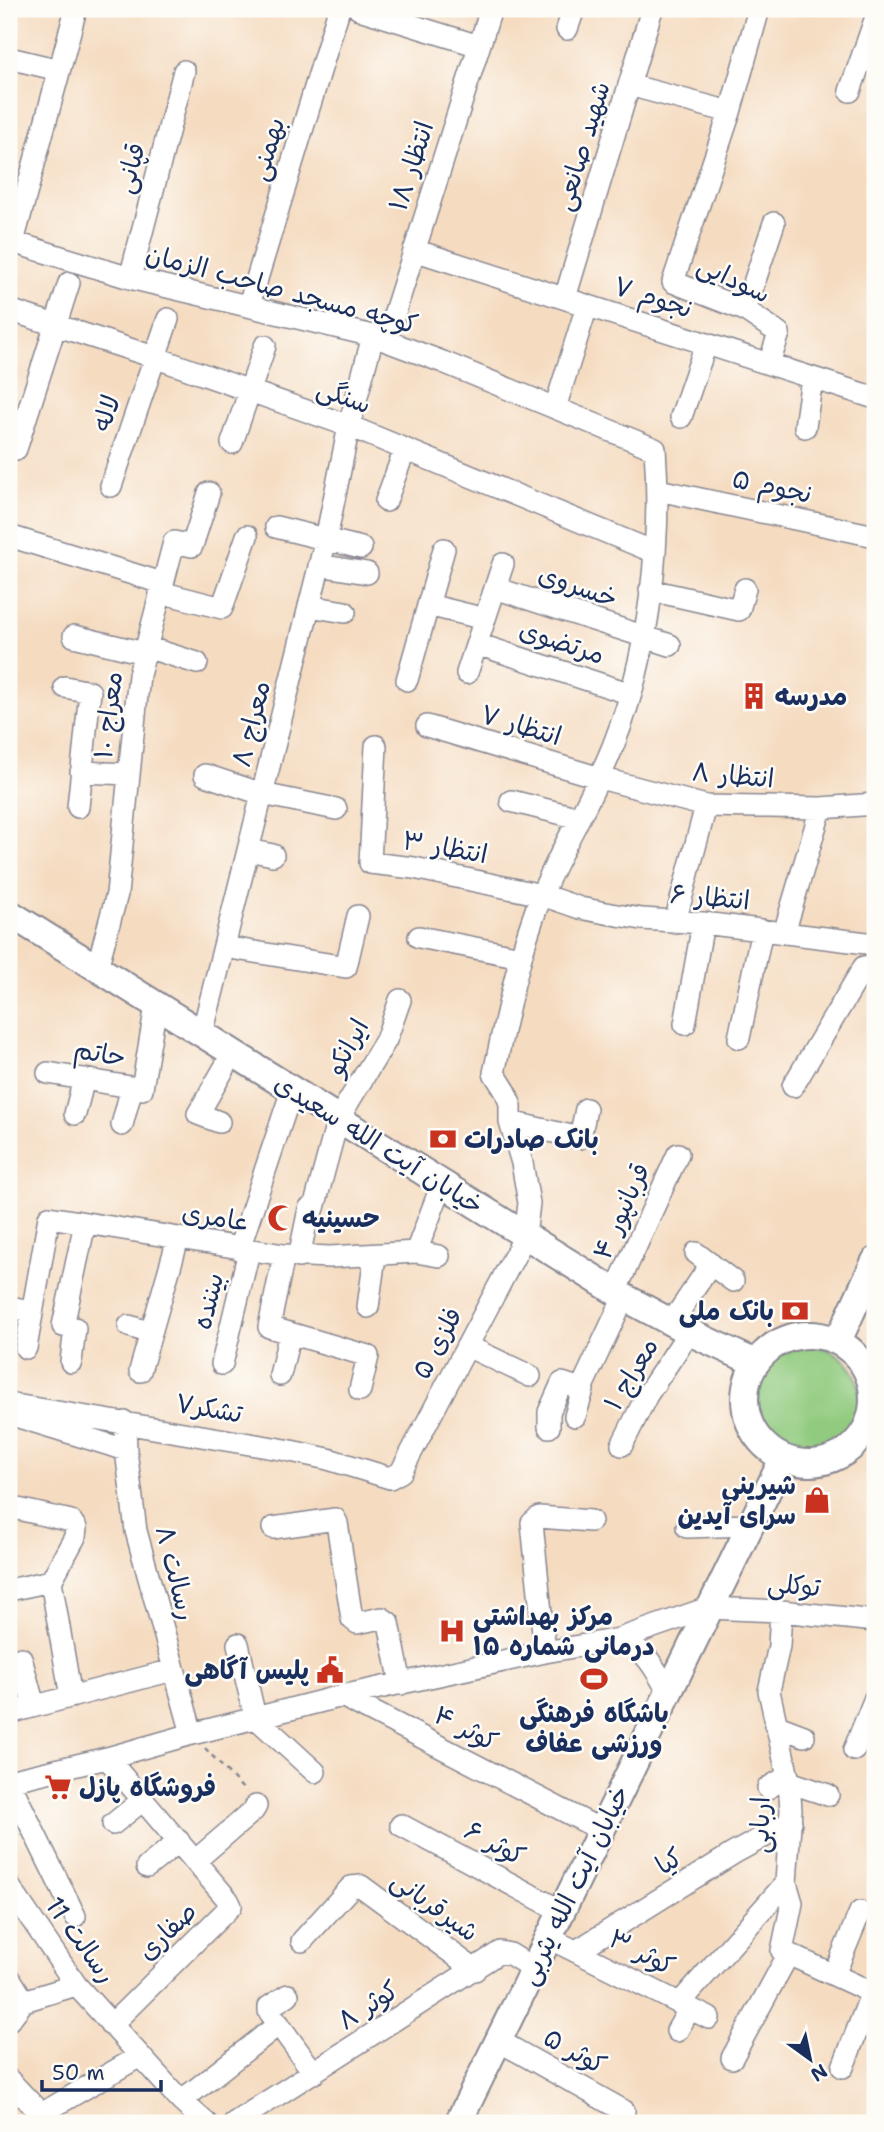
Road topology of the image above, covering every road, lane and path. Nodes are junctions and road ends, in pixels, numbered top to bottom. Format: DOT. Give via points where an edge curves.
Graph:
graph roads {
  1 [pos="76,9"];
  2 [pos="339,9"];
  3 [pos="359,9"];
  4 [pos="491,9"];
  5 [pos="574,9"];
  6 [pos="652,9"];
  7 [pos="759,9"];
  8 [pos="398,14"];
  9 [pos="875,20"];
  10 [pos="567,29"];
  11 [pos="479,46"];
  12 [pos="9,58"];
  13 [pos="59,70"];
  14 [pos="184,71"];
  15 [pos="629,86"];
  16 [pos="850,91"];
  17 [pos="730,112"];
  18 [pos="774,223"];
  19 [pos="11,242"];
  20 [pos="414,250"];
  21 [pos="130,278"];
  22 [pos="69,283"];
  23 [pos="565,298"];
  24 [pos="249,305"];
  25 [pos="587,306"];
  26 [pos="9,310"];
  27 [pos="746,310"];
  28 [pos="168,319"];
  29 [pos="55,326"];
  30 [pos="379,338"];
  31 [pos="706,344"];
  32 [pos="265,346"];
  33 [pos="154,357"];
  34 [pos="769,364"];
  35 [pos="812,378"];
  36 [pos="250,392"];
  37 [pos="875,398"];
  38 [pos="555,408"];
  39 [pos="681,417"];
  40 [pos="349,426"];
  41 [pos="805,427"];
  42 [pos="232,443"];
  43 [pos="16,449"];
  44 [pos="405,449"];
  45 [pos="110,486"];
  46 [pos="658,490"];
  47 [pos="209,493"];
  48 [pos="386,501"];
  49 [pos="276,527"];
  50 [pos="873,534"];
  51 [pos="9,536"];
  52 [pos="247,536"];
  53 [pos="326,539"];
  54 [pos="361,548"];
  55 [pos="444,549"];
  56 [pos="654,552"];
  57 [pos="503,564"];
  58 [pos="319,565"];
  59 [pos="367,573"];
  60 [pos="161,587"];
  61 [pos="495,588"];
  62 [pos="745,589"];
  63 [pos="650,590"];
  64 [pos="428,605"];
  65 [pos="309,606"];
  66 [pos="345,612"];
  67 [pos="485,618"];
  68 [pos="74,636"];
  69 [pos="643,638"];
  70 [pos="477,644"];
  71 [pos="670,645"];
  72 [pos="145,650"];
  73 [pos="197,663"];
  74 [pos="467,673"];
  75 [pos="407,680"];
  76 [pos="65,687"];
  77 [pos="631,694"];
  78 [pos="427,726"];
  79 [pos="376,746"];
  80 [pos="81,772"];
  81 [pos="129,774"];
  82 [pos="205,775"];
  83 [pos="600,778"];
  84 [pos="262,794"];
  85 [pos="511,802"];
  86 [pos="875,804"];
  87 [pos="706,806"];
  88 [pos="78,807"];
  89 [pos="821,808"];
  90 [pos="336,809"];
  91 [pos="579,818"];
  92 [pos="248,850"];
  93 [pos="273,855"];
  94 [pos="542,895"];
  95 [pos="9,913"];
  96 [pos="358,916"];
  97 [pos="675,922"];
  98 [pos="703,923"];
  99 [pos="762,930"];
  100 [pos="784,933"];
  101 [pos="419,937"];
  102 [pos="875,944"];
  103 [pos="224,947"];
  104 [pos="521,957"];
  105 [pos="97,968"];
  106 [pos="870,970"];
  107 [pos="400,1000"];
  108 [pos="156,1005"];
  109 [pos="685,1024"];
  110 [pos="202,1034"];
  111 [pos="739,1038"];
  112 [pos="233,1053"];
  113 [pos="48,1073"];
  114 [pos="84,1079"];
  115 [pos="793,1086"];
  116 [pos="137,1088"];
  117 [pos="292,1090"];
  118 [pos="586,1109"];
  119 [pos="75,1114"];
  120 [pos="338,1119"];
  121 [pos="219,1122"];
  122 [pos="510,1122"];
  123 [pos="122,1125"];
  124 [pos="678,1154"];
  125 [pos="442,1184"];
  126 [pos="85,1223"];
  127 [pos="525,1236"];
  128 [pos="178,1239"];
  129 [pos="244,1250"];
  130 [pos="416,1252"];
  131 [pos="439,1255"];
  132 [pos="291,1256"];
  133 [pos="375,1256"];
  134 [pos="875,1261"];
  135 [pos="733,1280"];
  136 [pos="619,1294"];
  137 [pos="9,1307"];
  138 [pos="368,1307"];
  139 [pos="32,1311"];
  140 [pos="129,1326"];
  141 [pos="680,1327"];
  142 [pos="151,1333"];
  143 [pos="290,1333"];
  144 [pos="21,1340"];
  145 [pos="838,1341"];
  146 [pos="467,1346"];
  147 [pos="72,1362"];
  148 [pos="756,1363"];
  149 [pos="222,1364"];
  150 [pos="140,1371"];
  151 [pos="280,1375"];
  152 [pos="530,1376"];
  153 [pos="581,1389"];
  154 [pos="360,1390"];
  155 [pos="9,1404"];
  156 [pos="9,1414"];
  157 [pos="575,1416"];
  158 [pos="125,1422"];
  159 [pos="549,1427"];
  160 [pos="869,1439"];
  161 [pos="622,1445"];
  162 [pos="126,1450"];
  163 [pos="783,1458"];
  164 [pos="397,1476"];
  165 [pos="9,1507"];
  166 [pos="591,1521"];
  167 [pos="749,1525"];
  168 [pos="687,1527"];
  169 [pos="273,1528"];
  170 [pos="51,1581"];
  171 [pos="9,1590"];
  172 [pos="708,1608"];
  173 [pos="782,1611"];
  174 [pos="875,1621"];
  175 [pos="619,1639"];
  176 [pos="238,1644"];
  177 [pos="545,1652"];
  178 [pos="21,1658"];
  179 [pos="173,1670"];
  180 [pos="401,1684"];
  181 [pos="668,1691"];
  182 [pos="342,1696"];
  183 [pos="71,1697"];
  184 [pos="875,1698"];
  185 [pos="34,1706"];
  186 [pos="9,1713"];
  187 [pos="255,1717"];
  188 [pos="775,1725"];
  189 [pos="192,1734"];
  190 [pos="804,1736"];
  191 [pos="854,1750"];
  192 [pos="107,1758"];
  193 [pos="315,1772"];
  194 [pos="788,1779"];
  195 [pos="9,1781"];
  196 [pos="768,1788"];
  197 [pos="828,1795"];
  198 [pos="143,1800"];
  199 [pos="256,1806"];
  200 [pos="791,1822"];
  201 [pos="113,1824"];
  202 [pos="401,1825"];
  203 [pos="601,1829"];
  204 [pos="179,1841"];
  205 [pos="196,1860"];
  206 [pos="147,1867"];
  207 [pos="786,1883"];
  208 [pos="9,1886"];
  209 [pos="561,1911"];
  210 [pos="860,1912"];
  211 [pos="75,1916"];
  212 [pos="549,1938"];
  213 [pos="302,1941"];
  214 [pos="578,1950"];
  215 [pos="788,1955"];
  216 [pos="475,1969"];
  217 [pos="534,1969"];
  218 [pos="834,1975"];
  219 [pos="9,1977"];
  220 [pos="76,1985"];
  221 [pos="874,1993"];
  222 [pos="288,1995"];
  223 [pos="24,2001"];
  224 [pos="685,2006"];
  225 [pos="709,2018"];
  226 [pos="9,2020"];
  227 [pos="279,2024"];
  228 [pos="111,2025"];
  229 [pos="677,2031"];
  230 [pos="499,2041"];
  231 [pos="139,2056"];
  232 [pos="732,2058"];
  233 [pos="843,2067"];
  234 [pos="314,2073"];
  235 [pos="9,2080"];
  236 [pos="181,2101"];
  237 [pos="624,2111"];
  238 [pos="46,2119"];
  239 [pos="206,2123"];
  240 [pos="234,2123"];
  241 [pos="458,2123"];
  1 -- 13 [label="street"];
  2 -- 24 [label="street, بهمنی"];
  3 -- 8 [label="street"];
  4 -- 11 [label="street, انتظار ۱۸"];
  5 -- 10 [label="street"];
  6 -- 15 [label="street, شهید صانعی"];
  7 -- 17 [label="street"];
  8 -- 11 [label="street"];
  9 -- 16 [label="street"];
  11 -- 20 [label="street, انتظار ۱۸"];
  12 -- 13 [label="street"];
  13 -- 19 [label="street"];
  14 -- 21 [label="street, قپانی"];
  15 -- 17 [label="street"];
  15 -- 23 [label="street, شهید صانعی"];
  17 -- 27 [label="street, سودایی" via="673,282"];
  18 -- 27 [label="street"];
  19 -- 21 [label="street, کوچه مسجد صاحب الزمان"];
  20 -- 23 [label="street, نجوم ۷"];
  20 -- 30 [label="street, انتظار ۱۸"];
  21 -- 24 [label="street, کوچه مسجد صاحب الزمان"];
  22 -- 29 [label="street"];
  23 -- 25 [label="street, نجوم ۷"];
  24 -- 30 [label="street, کوچه مسجد صاحب الزمان"];
  25 -- 31 [label="street, نجوم ۷"];
  25 -- 38 [label="street"];
  26 -- 29 [label="street, سنگی"];
  27 -- 34 [label="street, سودایی" via="779,333"];
  28 -- 33 [label="street, لاله"];
  29 -- 33 [label="street, سنگی"];
  29 -- 43 [label="street"];
  30 -- 38 [label="street, کوچه مسجد صاحب الزمان"];
  30 -- 40 [label="street, انتظار ۱۸"];
  31 -- 34 [label="street, نجوم ۷"];
  31 -- 39 [label="street"];
  32 -- 36 [label="street"];
  33 -- 36 [label="street, سنگی"];
  33 -- 45 [label="street, لاله"];
  34 -- 35 [label="street, نجوم ۷"];
  35 -- 37 [label="street, نجوم ۷"];
  35 -- 41 [label="street"];
  36 -- 40 [label="street, سنگی"];
  36 -- 42 [label="street"];
  38 -- 46 [label="street, کوچه مسجد صاحب الزمان" via="655,449"];
  40 -- 44 [label="street, سنگی"];
  40 -- 53 [label="street, معراج ۸"];
  44 -- 48 [label="street"];
  44 -- 56 [label="street, سنگی"];
  46 -- 50 [label="street, نجوم ۵"];
  46 -- 56 [label="street"];
  47 -- 60 [label="street, معراج ۱۰" via="191,546 174,542"];
  49 -- 53 [label="street"];
  51 -- 60 [label="street"];
  52 -- 60 [label="street" via="222,608"];
  53 -- 54 [label="street"];
  53 -- 58 [label="street, معراج ۸"];
  55 -- 64 [label="street"];
  56 -- 63 [label="street"];
  57 -- 61 [label="street"];
  58 -- 59 [label="street"];
  58 -- 65 [label="street, معراج ۸"];
  60 -- 72 [label="street, معراج ۱۰"];
  61 -- 67 [label="street"];
  61 -- 69 [label="street, خسروی"];
  62 -- 63 [label="street" via="739,610 700,611"];
  63 -- 69 [label="street"];
  64 -- 67 [label="street"];
  64 -- 75 [label="street"];
  65 -- 66 [label="street"];
  65 -- 84 [label="street, معراج ۸"];
  67 -- 70 [label="street"];
  68 -- 72 [label="street"];
  69 -- 71 [label="street, خسروی"];
  69 -- 77 [label="street"];
  70 -- 74 [label="street"];
  70 -- 77 [label="street, مرتضوی"];
  72 -- 73 [label="street"];
  72 -- 81 [label="street, معراج ۱۰"];
  76 -- 80 [label="street" via="90,692"];
  77 -- 83 [label="street"];
  78 -- 83 [label="street, انتظار ۷"];
  79 -- 94 [label="street, انتظار ۳" via="370,863"];
  80 -- 81 [label="street"];
  80 -- 88 [label="street"];
  81 -- 105 [label="street, معراج ۱۰" via="117,894"];
  82 -- 84 [label="street"];
  83 -- 87 [label="street, انتظار ۸"];
  83 -- 91 [label="street"];
  84 -- 90 [label="street"];
  84 -- 92 [label="street, معراج ۸"];
  85 -- 91 [label="street"];
  86 -- 89 [label="street, انتظار ۸"];
  87 -- 89 [label="street, انتظار ۸"];
  87 -- 97 [label="street"];
  89 -- 100 [label="street"];
  91 -- 94 [label="street"];
  92 -- 93 [label="street"];
  92 -- 103 [label="street, معراج ۸"];
  94 -- 97 [label="street, انتظار ۶" via="611,915"];
  94 -- 104 [label="street"];
  95 -- 105 [label="main road, خیابان آیت الله سعیدی"];
  96 -- 103 [label="street" via="346,967"];
  97 -- 98 [label="street, انتظار ۶"];
  98 -- 99 [label="street, انتظار ۶"];
  98 -- 109 [label="street"];
  99 -- 100 [label="street, انتظار ۶"];
  99 -- 111 [label="street"];
  100 -- 102 [label="street, انتظار ۶"];
  101 -- 104 [label="street"];
  102 -- 106 [label="street"];
  103 -- 110 [label="street, معراج ۸"];
  104 -- 122 [label="street" via="494,1073 510,1104"];
  105 -- 108 [label="main road, خیابان آیت الله سعیدی"];
  106 -- 115 [label="street"];
  107 -- 120 [label="street, ایرانکو" via="386,1040"];
  108 -- 110 [label="main road, خیابان آیت الله سعیدی"];
  108 -- 116 [label="street"];
  110 -- 112 [label="main road, خیابان آیت الله سعیدی"];
  112 -- 117 [label="main road, خیابان آیت الله سعیدی"];
  112 -- 121 [label="street" via="198,1114"];
  113 -- 114 [label="street, حاتم"];
  114 -- 116 [label="street, حاتم"];
  114 -- 119 [label="street"];
  116 -- 123 [label="street"];
  117 -- 120 [label="main road, خیابان آیت الله سعیدی"];
  117 -- 129 [label="street, بیننده"];
  118 -- 122 [label="street" via="580,1138"];
  120 -- 125 [label="main road, خیابان آیت الله سعیدی"];
  120 -- 132 [label="street, ایرانکو" via="314,1208 309,1209"];
  122 -- 127 [label="street" via="528,1203"];
  124 -- 136 [label="street, قربانپور ۴"];
  125 -- 127 [label="main road, خیابان آیت الله سعیدی"];
  125 -- 130 [label="street"];
  126 -- 128 [label="street, عامری"];
  126 -- 139 [label="street, عامری" via="43,1211"];
  126 -- 147 [label="street" via="63,1326 75,1328"];
  127 -- 136 [label="main road, خیابان آیت الله سعیدی"];
  127 -- 146 [label="street, فلزی ۵"];
  128 -- 129 [label="street, عامری"];
  128 -- 142 [label="street"];
  129 -- 132 [label="street, عامری"];
  129 -- 149 [label="street, بیننده"];
  130 -- 131 [label="street, عامری"];
  130 -- 133 [label="street, عامری"];
  132 -- 133 [label="street, عامری"];
  132 -- 143 [label="street, ایرانکو" via="269,1327"];
  133 -- 138 [label="street"];
  134 -- 145 [label="main road"];
  135 -- 141 [label="street, معراج ۱" via="703,1258"];
  136 -- 141 [label="main road, خیابان آیت الله سعیدی"];
  136 -- 153 [label="street, قربانپور ۴"];
  137 -- 139 [label="street"];
  139 -- 144 [label="street"];
  140 -- 142 [label="street"];
  141 -- 148 [label="main road, خیابان آیت الله سعیدی"];
  141 -- 161 [label="street, معراج ۱"];
  142 -- 150 [label="street"];
  143 -- 151 [label="street"];
  143 -- 154 [label="street" via="368,1356"];
  145 -- 148 [label="main road" via="820,1335 784,1339"];
  145 -- 160 [label="main road" via="865,1365 872,1382"];
  146 -- 152 [label="street"];
  146 -- 164 [label="street, فلزی ۵"];
  148 -- 163 [label="main road" via="747,1380 747,1417 767,1449"];
  153 -- 157 [label="street, قربانپور ۴"];
  153 -- 159 [label="street" via="562,1383 549,1412"];
  155 -- 158 [label="street, تشکر۷"];
  156 -- 162 [label="street"];
  158 -- 162 [label="street, رسالت ۸"];
  158 -- 164 [label="street, تشکر۷" via="286,1450 390,1478"];
  160 -- 163 [label="main road" via="819,1463"];
  162 -- 179 [label="street, رسالت ۸" via="136,1531"];
  163 -- 167 [label="main road, خیابان آیت الله یثربی"];
  165 -- 170 [label="street" via="71,1521 76,1528"];
  166 -- 177 [label="street" via="539,1517 532,1523"];
  167 -- 168 [label="street"];
  167 -- 172 [label="main road, خیابان آیت الله یثربی"];
  169 -- 180 [label="street" via="335,1518 352,1619 357,1623 382,1618 389,1623"];
  170 -- 171 [label="street"];
  170 -- 183 [label="street"];
  172 -- 173 [label="street, توکلی"];
  172 -- 175 [label="street"];
  172 -- 181 [label="main road, خیابان آیت الله یثربی"];
  173 -- 174 [label="street, توکلی"];
  173 -- 188 [label="street, اربابی" via="769,1683"];
  175 -- 177 [label="street"];
  175 -- 181 [label="street" via="645,1654"];
  176 -- 187 [label="street"];
  177 -- 180 [label="street"];
  178 -- 185 [label="street"];
  179 -- 183 [label="street"];
  179 -- 189 [label="street, رسالت ۸"];
  180 -- 182 [label="street"];
  181 -- 203 [label="main road, خیابان آیت الله یثربی"];
  182 -- 187 [label="street"];
  182 -- 203 [label="street, کوثر ۴"];
  183 -- 185 [label="street"];
  184 -- 191 [label="street"];
  185 -- 186 [label="street"];
  187 -- 189 [label="street"];
  187 -- 193 [label="street"];
  188 -- 190 [label="street"];
  188 -- 194 [label="street, اربابی"];
  189 -- 192 [label="street"];
  189 -- 199 [label="path"];
  192 -- 195 [label="street"];
  192 -- 198 [label="street"];
  194 -- 196 [label="street"];
  194 -- 197 [label="street"];
  194 -- 200 [label="street, اربابی"];
  195 -- 211 [label="street"];
  198 -- 201 [label="street"];
  198 -- 204 [label="street"];
  199 -- 205 [label="street"];
  200 -- 207 [label="street, اربابی"];
  200 -- 214 [label="street, کیا"];
  202 -- 209 [label="street, کوثر ۶"];
  203 -- 209 [label="main road, خیابان آیت الله یثربی"];
  204 -- 205 [label="street"];
  204 -- 206 [label="street"];
  205 -- 228 [label="street, صفاری" via="231,1906"];
  207 -- 215 [label="street" via="792,1903 781,1950"];
  207 -- 224 [label="street, اربابی"];
  208 -- 220 [label="street, رسالت 11"];
  209 -- 212 [label="main road, خیابان آیت الله یثربی"];
  210 -- 218 [label="street"];
  212 -- 214 [label="street, کوثر ۳"];
  212 -- 217 [label="main road, خیابان آیت الله یثربی"];
  213 -- 216 [label="street, شیرقربانی" via="356,1885"];
  214 -- 224 [label="street, کوثر ۳"];
  215 -- 218 [label="street"];
  215 -- 232 [label="street"];
  216 -- 217 [label="street, کوثر ۸" via="505,1952"];
  216 -- 234 [label="street, کوثر ۸"];
  217 -- 230 [label="main road, خیابان آیت الله یثربی"];
  218 -- 221 [label="street"];
  219 -- 223 [label="street"];
  220 -- 223 [label="street"];
  220 -- 228 [label="street, رسالت 11"];
  221 -- 233 [label="street"];
  222 -- 227 [label="street" via="269,2009"];
  223 -- 226 [label="street"];
  224 -- 225 [label="street, کوثر ۳"];
  224 -- 229 [label="street, اربابی"];
  227 -- 234 [label="street"];
  227 -- 236 [label="street"];
  228 -- 231 [label="street, رسالت 11"];
  230 -- 237 [label="street, کوثر ۵"];
  230 -- 241 [label="main road, خیابان آیت الله یثربی"];
  231 -- 236 [label="street, رسالت 11"];
  231 -- 238 [label="street"];
  234 -- 240 [label="street, کوثر ۸"];
  235 -- 238 [label="street"];
  236 -- 239 [label="street, رسالت 11"];
}
